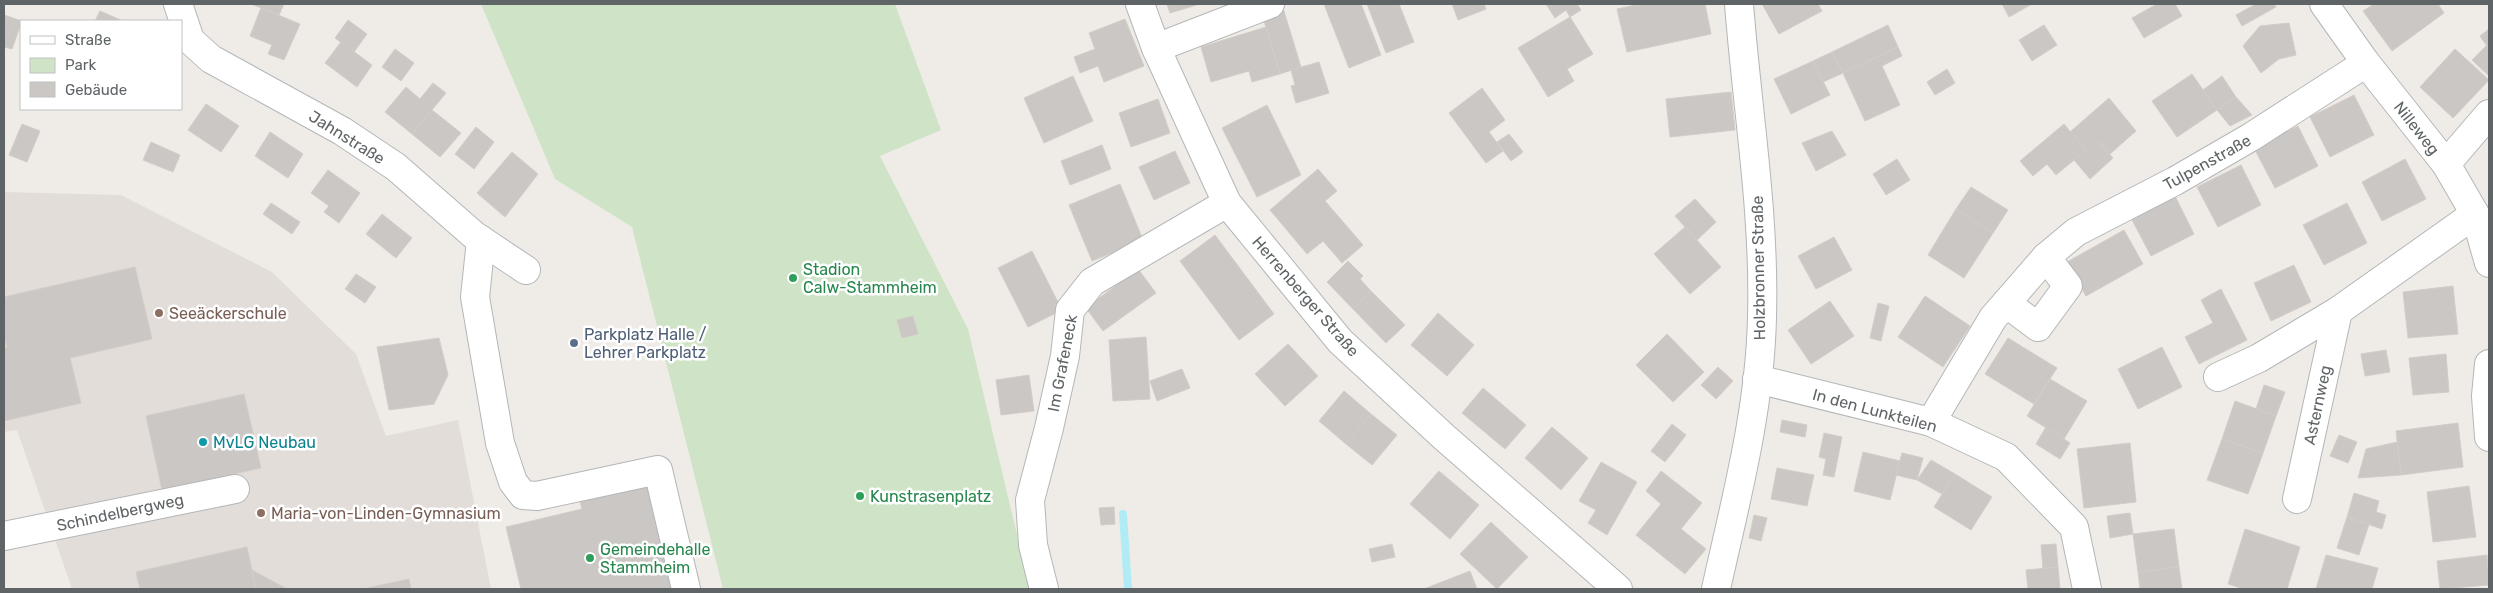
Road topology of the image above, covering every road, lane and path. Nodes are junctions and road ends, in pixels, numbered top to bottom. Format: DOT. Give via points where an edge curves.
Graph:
graph roads {
  1 [pos="178,4"];
  2 [pos="1140,4"];
  3 [pos="1270,4"];
  4 [pos="1739,4"];
  5 [pos="2324,4"];
  6 [pos="1156,48"];
  7 [pos="2366,63"];
  8 [pos="2489,114"];
  9 [pos="2446,164"];
  10 [pos="1227,203"];
  11 [pos="2476,214"];
  12 [pos="481,240"];
  13 [pos="2046,257"];
  14 [pos="2489,263"];
  15 [pos="526,270"];
  16 [pos="2006,303"];
  17 [pos="2338,311"];
  18 [pos="2489,364"];
  19 [pos="2218,377"];
  20 [pos="1757,379"];
  21 [pos="1931,422"];
  22 [pos="2489,437"];
  23 [pos="235,489"];
  24 [pos="2297,499"];
  25 [pos="4,536"];
  26 [pos="686,589"];
  27 [pos="1044,589"];
  28 [pos="1618,589"];
  29 [pos="1716,589"];
  30 [pos="2087,589"];
  1 -- 12 [label="street, Jahnstraße" via="190,40 211,59 350,136 396,167"];
  2 -- 6 [label="street, Herrenberger Straße"];
  3 -- 6 [label="street"];
  4 -- 20 [label="street, Holzbronner Straße" via="1758,222 1762,317"];
  5 -- 7 [label="street, Nilleweg"];
  6 -- 10 [label="street, Herrenberger Straße"];
  7 -- 9 [label="street, Nilleweg"];
  7 -- 13 [label="street, Tulpenstraße" via="2251,138 2076,232"];
  8 -- 9 [label="street"];
  9 -- 11 [label="street, Nilleweg"];
  10 -- 27 [label="street, Im Grafeneck" via="1092,282 1070,310 1065,356 1030,500 1033,545"];
  10 -- 28 [label="street, Herrenberger Straße" via="1340,341"];
  11 -- 14 [label="street, Nilleweg"];
  11 -- 17 [label="street"];
  12 -- 15 [label="street, Jahnstraße"];
  12 -- 26 [label="street" via="475,297 500,443 513,482 523,495 537,496 658,470"];
  13 -- 16 [label="street, Tulpenstraße"];
  13 -- 16 [label="street" via="2068,286 2038,327"];
  16 -- 21 [label="street, Tulpenstraße" via="1993,318"];
  17 -- 19 [label="street" via="2259,358"];
  17 -- 24 [label="street, Asternweg"];
  18 -- 22 [label="street" via="2486,396"];
  20 -- 21 [label="street, In den Lunkteilen"];
  20 -- 29 [label="street, Holzbronner Straße" via="1753,424"];
  21 -- 30 [label="street, In den Lunkteilen" via="2006,457 2074,527"];
  23 -- 25 [label="street, Schindelbergweg"];
}
